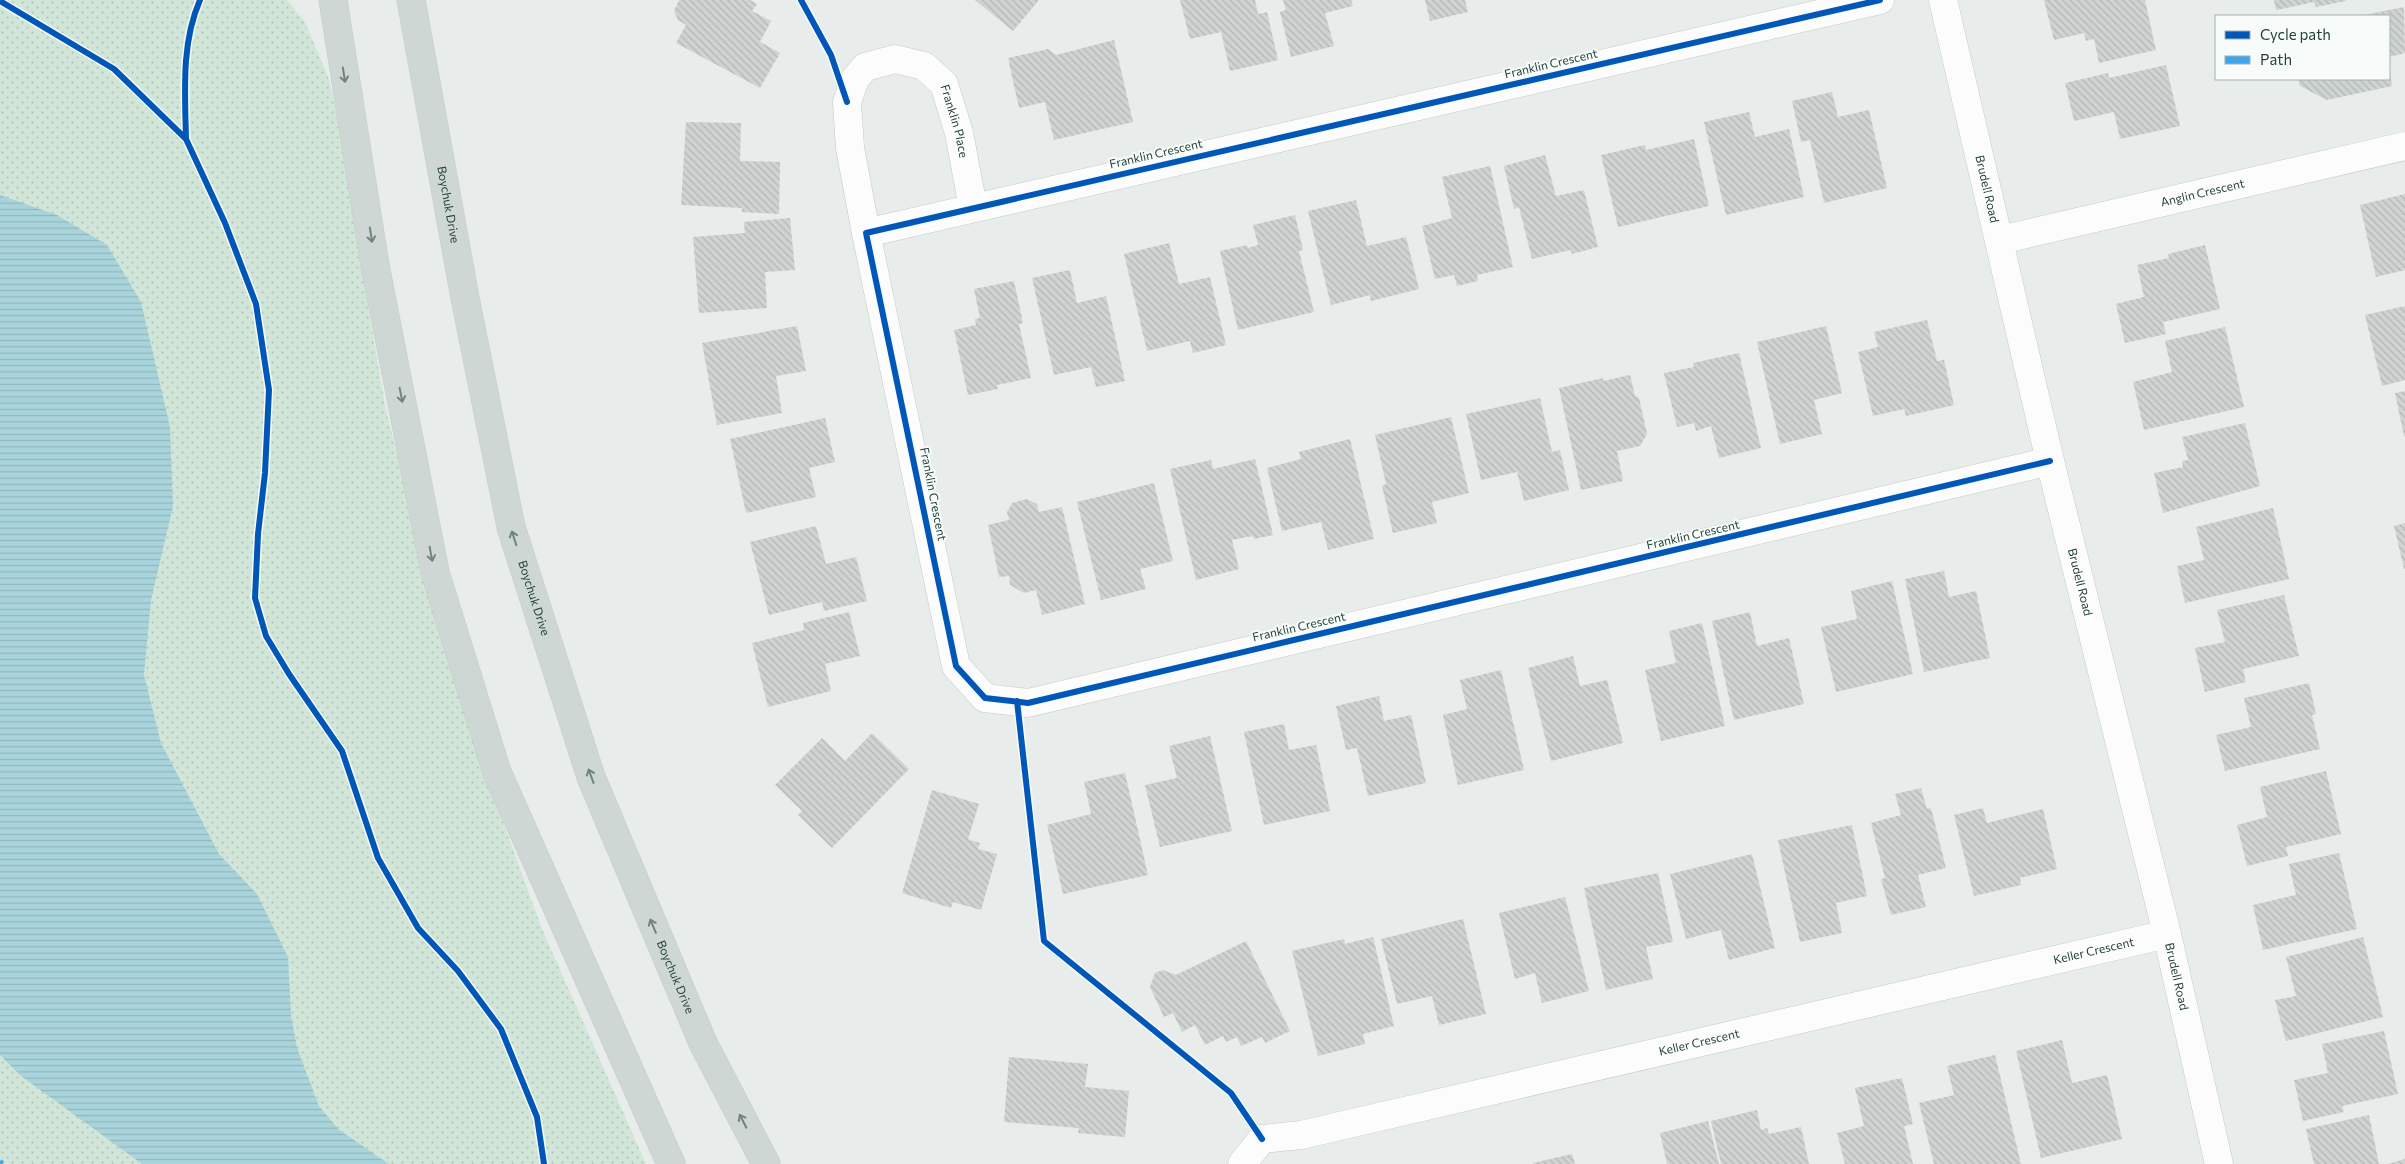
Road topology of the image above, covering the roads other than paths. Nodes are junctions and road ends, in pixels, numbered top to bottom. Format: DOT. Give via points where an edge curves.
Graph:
graph roads {
  1 [pos="319,0"];
  2 [pos="333,0"];
  3 [pos="411,0"];
  4 [pos="423,0"];
  5 [pos="1880,0"];
  6 [pos="1943,0"];
  7 [pos="336,27"];
  8 [pos="415,30"];
  9 [pos="2405,146"];
  10 [pos="973,207"];
  11 [pos="866,233"];
  12 [pos="2000,240"];
  13 [pos="2050,461"];
  14 [pos="2167,934"];
  15 [pos="671,1164"];
  16 [pos="766,1164"];
  17 [pos="1242,1164"];
  18 [pos="2219,1164"];
  1 -- 7 [label="main road"];
  2 -- 7 [label="main road"];
  3 -- 8 [label="main road, Boychuk Drive"];
  4 -- 8 [label="main road"];
  5 -- 10 [label="street, Franklin Crescent"];
  6 -- 12 [label="street, Brudell Road"];
  7 -- 15 [label="main road, one-way" via="375,265 435,572 497,772"];
  16 -- 8 [label="main road, Boychuk Drive, one-way" via="703,1043 591,777 511,527"];
  9 -- 12 [label="street, Anglin Crescent"];
  10 -- 11 [label="street, Franklin Crescent"];
  10 -- 11 [label="street, Franklin Place" via="959,132 944,84 924,66 895,59 865,67 855,79 847,102 850,148"];
  11 -- 13 [label="street, Franklin Crescent" via="956,666 985,698 1028,703"];
  12 -- 13 [label="street, Brudell Road"];
  13 -- 14 [label="street, Brudell Road"];
  14 -- 17 [label="street, Keller Crescent" via="1301,1135 1262,1139"];
  14 -- 18 [label="street, Brudell Road"];
}
